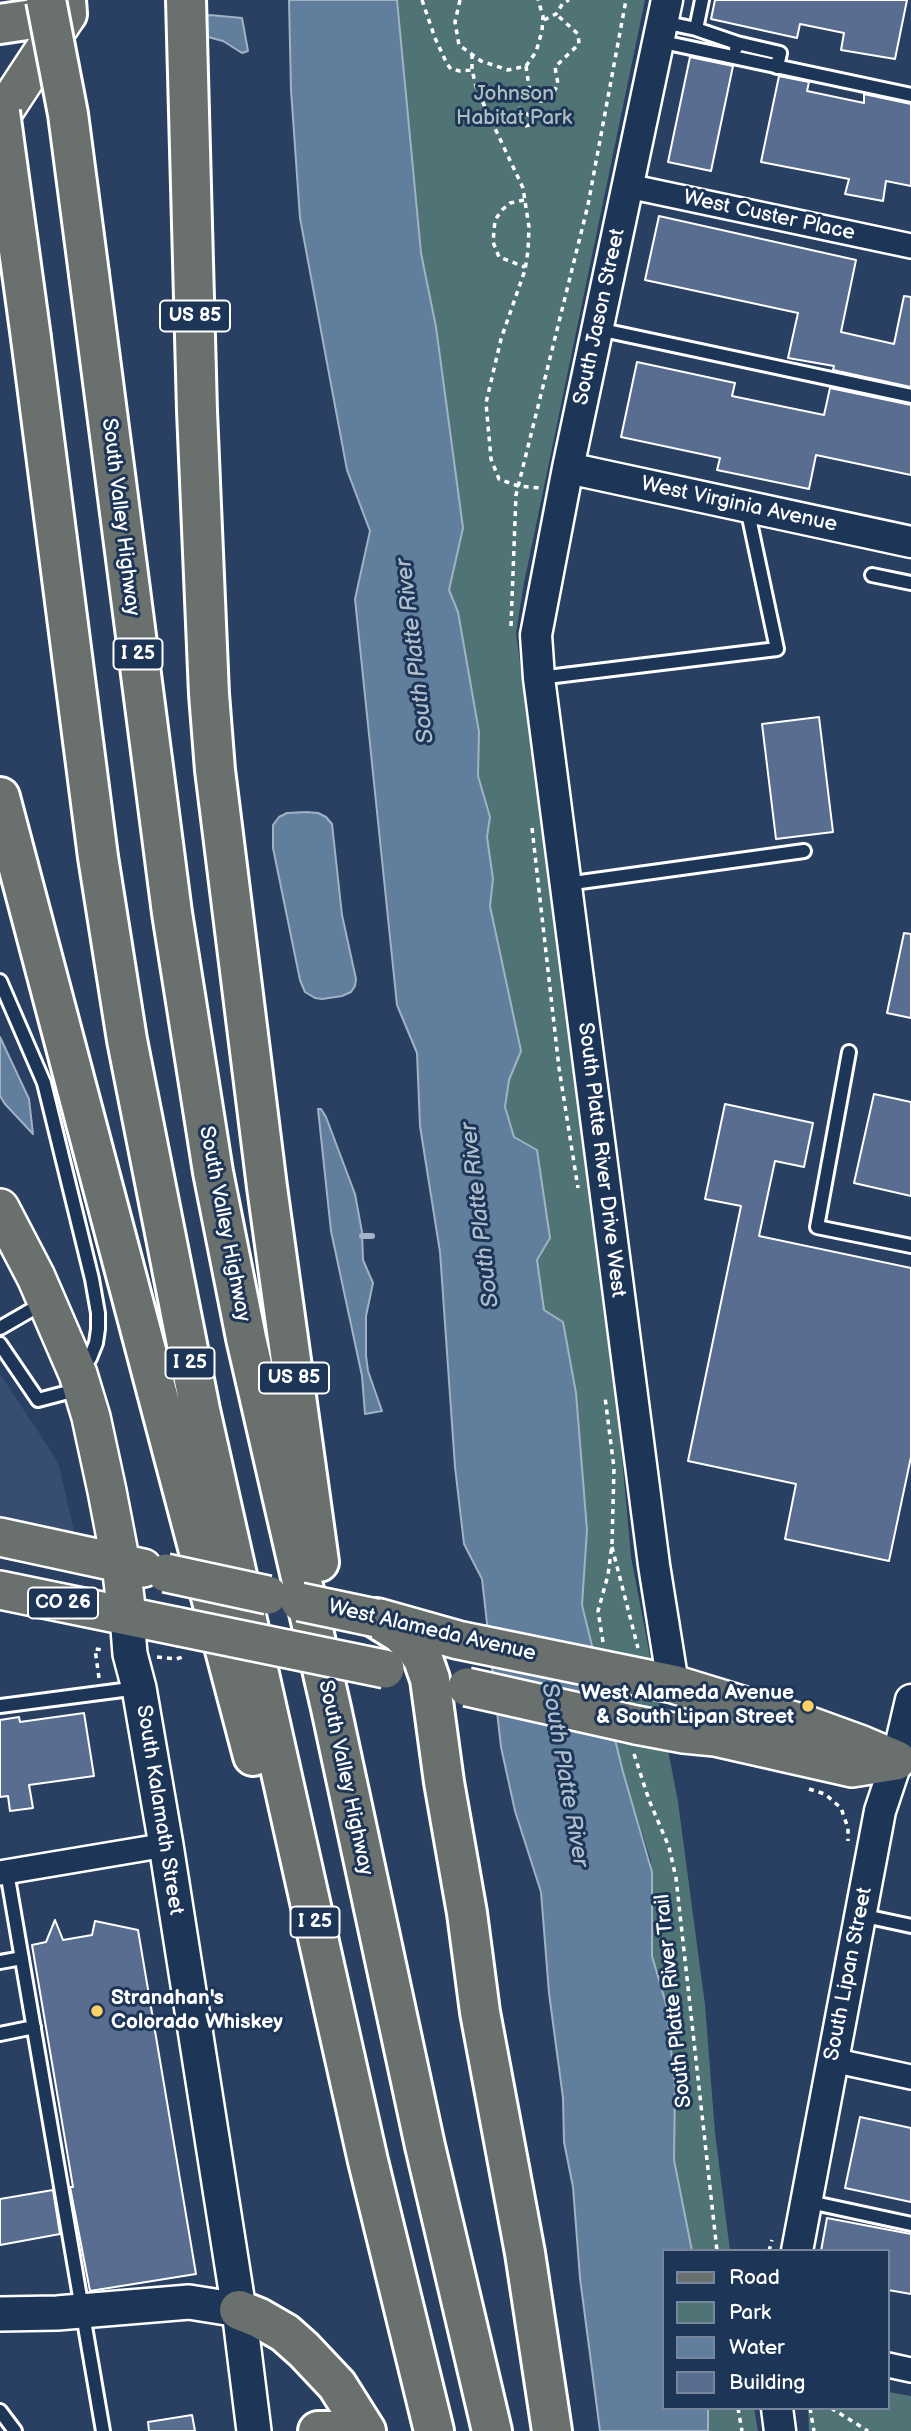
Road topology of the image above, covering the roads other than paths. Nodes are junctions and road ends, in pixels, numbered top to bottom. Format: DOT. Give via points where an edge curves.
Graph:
graph roads {
  1 [pos="14,0"];
  2 [pos="186,0"];
  3 [pos="702,0"];
  4 [pos="64,3"];
  5 [pos="663,21"];
  6 [pos="0,22"];
  7 [pos="696,29"];
  8 [pos="737,43"];
  9 [pos="734,57"];
  10 [pos="777,67"];
  11 [pos="911,95"];
  12 [pos="0,114"];
  13 [pos="628,186"];
  14 [pos="911,246"];
  15 [pos="597,329"];
  16 [pos="911,397"];
  17 [pos="568,468"];
  18 [pos="747,507"];
  19 [pos="911,542"];
  20 [pos="872,575"];
  21 [pos="911,583"];
  22 [pos="536,635"];
  23 [pos="539,678"];
  24 [pos="0,797"];
  25 [pos="804,851"];
  26 [pos="565,884"];
  27 [pos="0,981"];
  28 [pos="849,1052"];
  29 [pos="0,1208"];
  30 [pos="911,1246"];
  31 [pos="47,1300"];
  32 [pos="0,1328"];
  33 [pos="2,1350"];
  34 [pos="80,1381"];
  35 [pos="0,1537"];
  36 [pos="121,1564"];
  37 [pos="0,1590"];
  38 [pos="127,1616"];
  39 [pos="376,1618"];
  40 [pos="430,1679"];
  41 [pos="673,1684"];
  42 [pos="139,1688"];
  43 [pos="911,1700"];
  44 [pos="0,1706"];
  45 [pos="904,1760"];
  46 [pos="166,1845"];
  47 [pos="4,1873"];
  48 [pos="859,1915"];
  49 [pos="911,1926"];
  50 [pos="22,1958"];
  51 [pos="0,1962"];
  52 [pos="34,2027"];
  53 [pos="0,2034"];
  54 [pos="832,2060"];
  55 [pos="911,2077"];
  56 [pos="425,2147"];
  57 [pos="368,2161"];
  58 [pos="805,2201"];
  59 [pos="911,2224"];
  60 [pos="797,2249"];
  61 [pos="239,2310"];
  62 [pos="83,2311"];
  63 [pos="0,2314"];
  64 [pos="890,2365"];
  65 [pos="911,2370"];
  66 [pos="0,2410"];
  67 [pos="777,2410"];
  68 [pos="15,2431"];
  69 [pos="103,2431"];
  70 [pos="254,2431"];
  71 [pos="318,2431"];
  72 [pos="337,2431"];
  73 [pos="366,2431"];
  74 [pos="434,2431"];
  75 [pos="492,2431"];
  76 [pos="552,2431"];
  77 [pos="780,2431"];
  1 -- 6 [label="main road"];
  2 -- 56 [label="highway, US 85" via="197,411 209,694 219,812 318,1550"];
  3 -- 7 [label="lane"];
  4 -- 6 [label="highway"];
  4 -- 12 [label="main road"];
  4 -- 56 [label="highway, South Valley Highway / I 25, bridge" via="63,85 173,927 213,1172"];
  5 -- 7 [label="lane"];
  5 -- 9 [label="lane"];
  5 -- 13 [label="street, South Jason Street"];
  7 -- 8 [label="lane"];
  8 -- 9 [label="lane"];
  8 -- 10 [label="lane" via="780,52"];
  9 -- 10 [label="lane"];
  10 -- 11 [label="lane"];
  12 -- 57 [label="highway, I 25, bridge" via="98,857 127,1040 198,1397"];
  13 -- 14 [label="street, West Custer Place"];
  13 -- 15 [label="street, South Jason Street"];
  15 -- 16 [label="lane"];
  15 -- 17 [label="street, South Jason Street"];
  17 -- 18 [label="street, West Virginia Avenue"];
  17 -- 22 [label="street, South Jason Street"];
  18 -- 19 [label="street, West Virginia Avenue"];
  18 -- 23 [label="lane" via="777,649"];
  20 -- 21 [label="lane"];
  22 -- 23 [label="street, South Platte River Drive West"];
  23 -- 26 [label="street, South Platte River Drive West"];
  24 -- 57 [label="highway" via="314,1990"];
  25 -- 26 [label="lane"];
  26 -- 41 [label="street, South Platte River Drive West"];
  27 -- 34 [label="lane" via="44,1083 92,1279 97,1336"];
  28 -- 30 [label="lane" via="817,1227"];
  29 -- 31 [label="main road, South Kalamath Street"];
  31 -- 32 [label="lane"];
  31 -- 34 [label="main road, South Kalamath Street"];
  33 -- 34 [label="lane" via="38,1400"];
  34 -- 36 [label="main road, South Kalamath Street"];
  35 -- 36 [label="main road, West Alameda Avenue / CO 26"];
  36 -- 38 [label="main road, South Kalamath Street"];
  36 -- 39 [label="main road, West Alameda Avenue / CO 26, bridge"];
  37 -- 38 [label="main road, CO 26"];
  38 -- 40 [label="main road, CO 26, bridge"];
  38 -- 42 [label="main road, South Kalamath Street"];
  39 -- 40 [label="highway" via="415,1647"];
  39 -- 41 [label="main road, West Alameda Avenue / CO 26" via="458,1640 603,1658"];
  40 -- 45 [label="main road, CO 26, bridge" via="635,1740 684,1734 715,1737 852,1768"];
  40 -- 76 [label="highway" via="478,2003 523,2241"];
  41 -- 45 [label="main road, West Alameda Avenue / CO 26"];
  42 -- 44 [label="lane"];
  42 -- 46 [label="main road, South Kalamath Street"];
  43 -- 45 [label="street, South Lipan Street"];
  45 -- 48 [label="street, South Lipan Street" via="880,1811"];
  46 -- 47 [label="street"];
  46 -- 61 [label="main road, South Kalamath Street"];
  47 -- 50 [label="lane"];
  48 -- 49 [label="lane"];
  48 -- 54 [label="street, South Lipan Street"];
  50 -- 51 [label="lane"];
  50 -- 52 [label="lane"];
  52 -- 53 [label="lane"];
  52 -- 62 [label="lane"];
  54 -- 55 [label="street"];
  54 -- 58 [label="street, South Lipan Street"];
  56 -- 75 [label="highway, South Valley Highway / I 25"];
  57 -- 74 [label="highway, I 25"];
  58 -- 59 [label="lane"];
  58 -- 60 [label="street, South Lipan Street"];
  61 -- 62 [label="main road" via="189,2302"];
  61 -- 70 [label="main road, South Kalamath Street"];
  61 -- 73 [label="highway" via="267,2323 304,2350 337,2385"];
  62 -- 63 [label="main road"];
  62 -- 69 [label="lane"];
  64 -- 65 [label="street"];
  66 -- 68 [label="lane"];
  67 -- 77 [label="street"];
  71 -- 72 [label="highway"];
}
